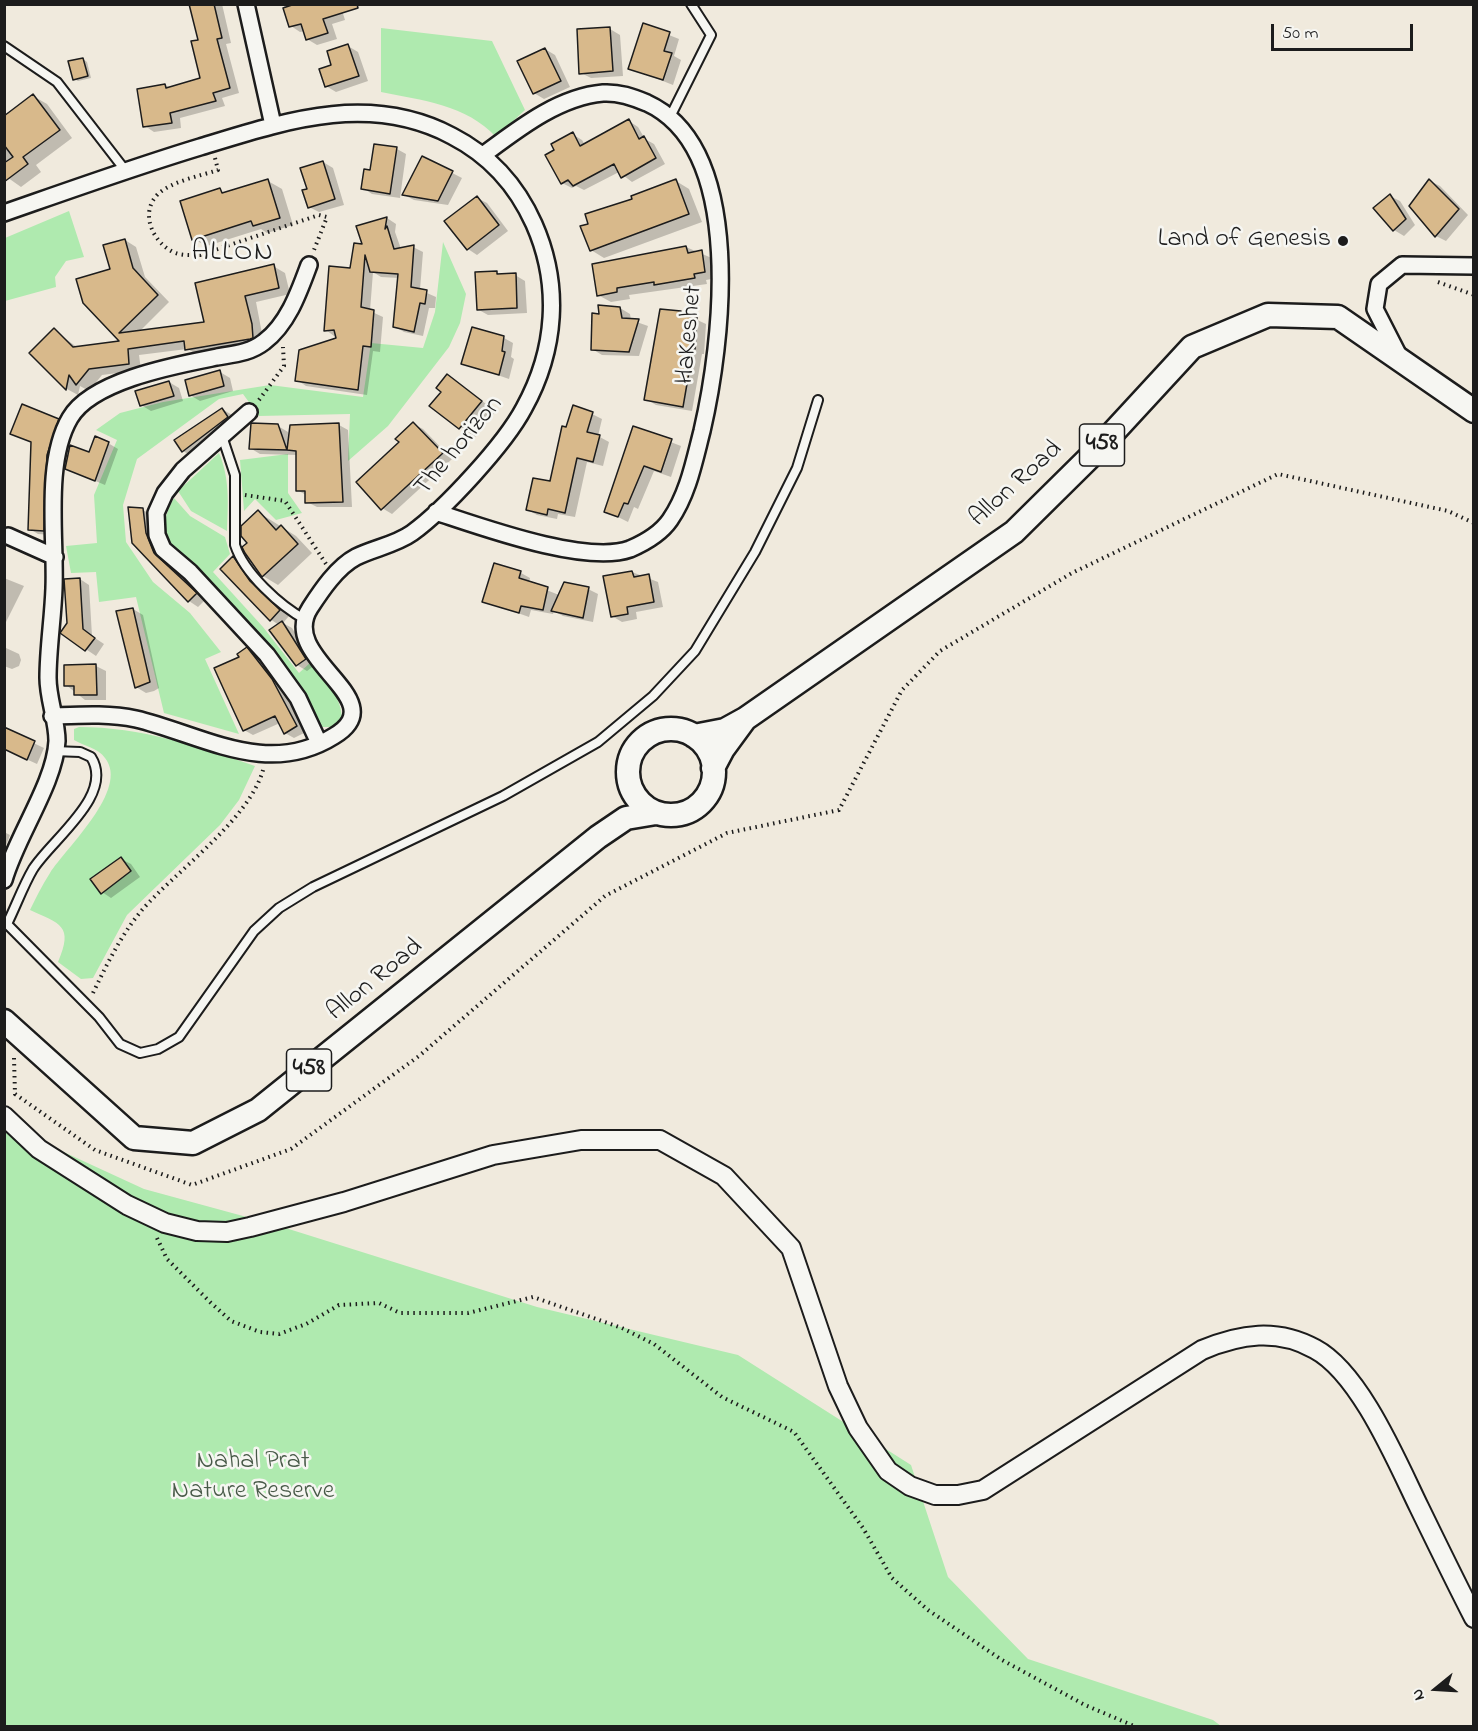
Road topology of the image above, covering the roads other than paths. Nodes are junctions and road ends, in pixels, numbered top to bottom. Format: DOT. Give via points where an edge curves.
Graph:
graph roads {
  1 [pos="246,4"];
  2 [pos="691,4"];
  3 [pos="4,46"];
  4 [pos="669,117"];
  5 [pos="273,125"];
  6 [pos="483,155"];
  7 [pos="125,170"];
  8 [pos="4,213"];
  9 [pos="309,265"];
  10 [pos="1473,266"];
  11 [pos="1401,361"];
  12 [pos="818,400"];
  13 [pos="1473,411"];
  14 [pos="249,412"];
  15 [pos="222,436"];
  16 [pos="436,513"];
  17 [pos="8,536"];
  18 [pos="55,557"];
  19 [pos="306,620"];
  20 [pos="52,716"];
  21 [pos="745,719"];
  22 [pos="694,736"];
  23 [pos="318,743"];
  24 [pos="54,751"];
  25 [pos="714,768"];
  26 [pos="628,776"];
  27 [pos="656,813"];
  28 [pos="598,837"];
  29 [pos="4,880"];
  30 [pos="6,922"];
  31 [pos="9,1025"];
  32 [pos="4,1116"];
  33 [pos="1473,1618"];
  1 -- 5 [label="street"];
  2 -- 4 [label="lane" via="711,34"];
  3 -- 7 [label="lane" via="57,82"];
  4 -- 6 [label="street, HaKeshet" via="629,95 603,93 542,115"];
  4 -- 16 [label="street, HaKeshet" via="689,142 705,177 716,216 720,323 711,392 684,495 669,522 632,548 602,555"];
  5 -- 6 [label="street, The horizon" via="345,112 392,114 440,130"];
  5 -- 7 [label="street, The horizon"];
  6 -- 16 [label="street, The horizon" via="519,196 542,245 552,294 550,332 539,375 514,424"];
  7 -- 8 [label="street, The horizon"];
  9 -- 18 [label="street" via="297,297 263,343 243,353 117,384 97,393 70,417 58,456"];
  10 -- 11 [label="street" via="1402,265 1379,284 1375,309"];
  11 -- 13 [label="main road, Allon Road / 458"];
  11 -- 21 [label="main road, Allon Road / 458" via="1338,317 1268,315 1192,347 1014,532"];
  12 -- 30 [label="lane" via="797,468 755,552 695,651 653,696 607,734 503,796 313,887 279,908 254,931 179,1037 158,1049 140,1053 120,1044 88,1004"];
  14 -- 15 [label="street"];
  15 -- 19 [label="lane" via="232,459 238,554 263,586 289,611"];
  15 -- 23 [label="street" via="183,470 165,493 156,513 157,535 163,549 190,572 267,655 298,698"];
  16 -- 19 [label="street, The horizon" via="408,536 353,559 307,612"];
  17 -- 18 [label="street"];
  18 -- 20 [label="street" via="48,679"];
  19 -- 23 [label="street" via="304,633 309,648 346,692 353,710 349,725"];
  20 -- 23 [label="street" via="133,718 267,756 291,753"];
  20 -- 24 [label="street" via="57,740"];
  21 -- 22 [label="main road, Allon Road / 458" via="725,730"];
  21 -- 25 [label="main road, Allon Road / 458"];
  22 -- 25 [label="main road" via="708,750"];
  22 -- 26 [label="main road" via="676,729 648,735 634,748"];
  24 -- 29 [label="street" via="44,786"];
  24 -- 30 [label="lane" via="80,752 91,757 98,774 92,797 33,869"];
  25 -- 27 [label="main road" via="711,787 700,803 684,813"];
  26 -- 27 [label="main road" via="634,795"];
  26 -- 28 [label="main road, Allon Road / 458" via="622,795"];
  27 -- 28 [label="main road, Allon Road / 458" via="626,819"];
  28 -- 31 [label="main road, Allon Road / 458" via="258,1110 193,1143 134,1138"];
  32 -- 33 [label="street" via="39,1149 149,1215 196,1231 227,1232 344,1202 494,1155 581,1140 660,1140 724,1176 791,1248 838,1386 858,1428 888,1471 910,1486 936,1495 983,1490 1202,1350 1228,1339 1283,1336 1317,1350 1367,1405"];
}
